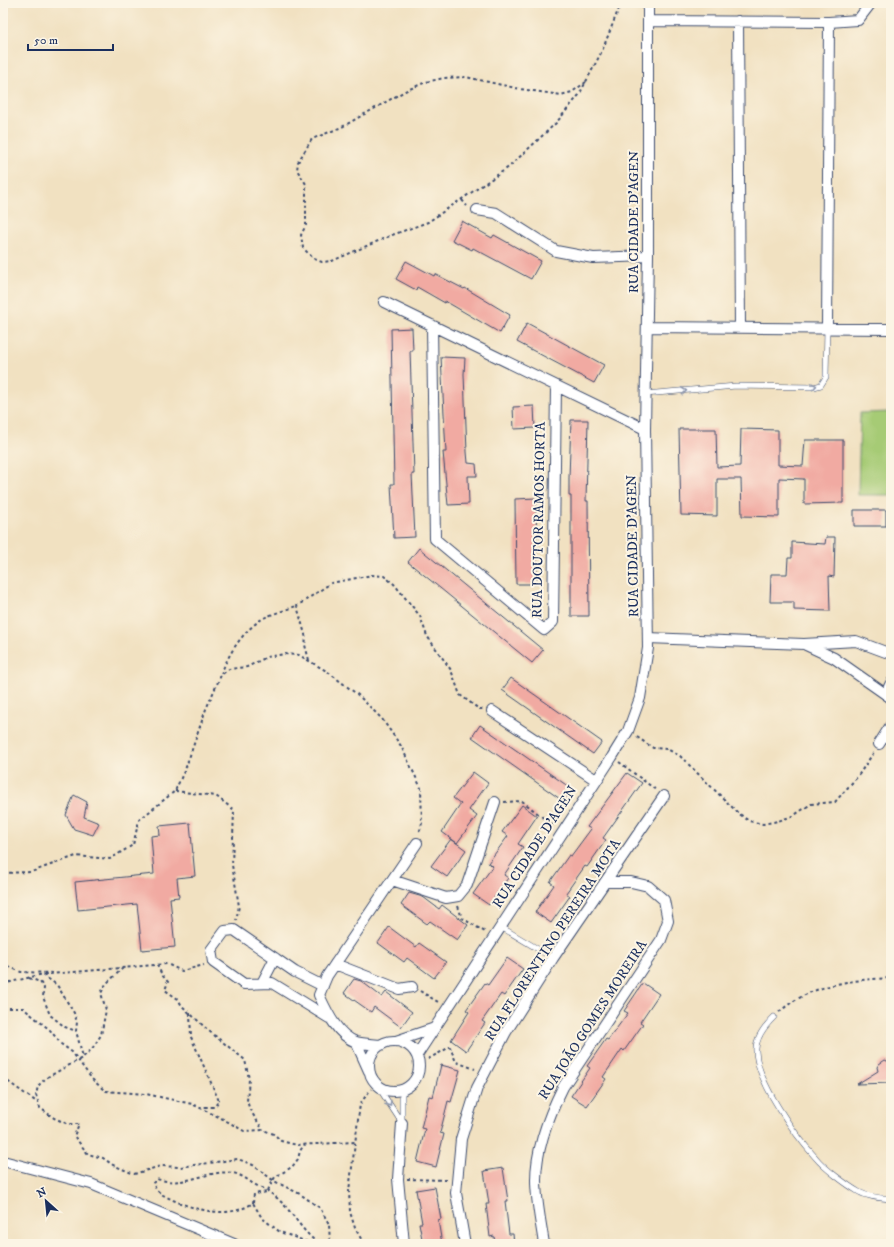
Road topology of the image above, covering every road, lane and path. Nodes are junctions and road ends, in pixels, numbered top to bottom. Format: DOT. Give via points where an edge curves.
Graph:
graph roads {
  1 [pos="621,3"];
  2 [pos="648,3"];
  3 [pos="871,3"];
  4 [pos="648,21"];
  5 [pos="738,21"];
  6 [pos="829,22"];
  7 [pos="586,82"];
  8 [pos="477,210"];
  9 [pos="648,256"];
  10 [pos="384,302"];
  11 [pos="432,325"];
  12 [pos="647,326"];
  13 [pos="740,327"];
  14 [pos="827,328"];
  15 [pos="891,329"];
  16 [pos="556,386"];
  17 [pos="646,394"];
  18 [pos="645,429"];
  19 [pos="297,606"];
  20 [pos="648,638"];
  21 [pos="804,644"];
  22 [pos="891,654"];
  23 [pos="310,661"];
  24 [pos="221,675"];
  25 [pos="891,683"];
  26 [pos="891,696"];
  27 [pos="492,711"];
  28 [pos="891,725"];
  29 [pos="628,731"];
  30 [pos="879,744"];
  31 [pos="612,757"];
  32 [pos="596,780"];
  33 [pos="175,791"];
  34 [pos="664,796"];
  35 [pos="495,802"];
  36 [pos="562,833"];
  37 [pos="417,843"];
  38 [pos="3,873"];
  39 [pos="392,880"];
  40 [pos="606,882"];
  41 [pos="455,897"];
  42 [pos="500,926"];
  43 [pos="234,930"];
  44 [pos="493,937"];
  45 [pos="275,958"];
  46 [pos="553,958"];
  47 [pos="213,962"];
  48 [pos="3,964"];
  49 [pos="335,964"];
  50 [pos="157,965"];
  51 [pos="123,968"];
  52 [pos="64,973"];
  53 [pos="43,975"];
  54 [pos="28,978"];
  55 [pos="891,978"];
  56 [pos="262,983"];
  57 [pos="3,984"];
  58 [pos="323,986"];
  59 [pos="412,987"];
  60 [pos="3,1008"];
  61 [pos="448,1008"];
  62 [pos="190,1013"];
  63 [pos="774,1017"];
  64 [pos="330,1018"];
  65 [pos="435,1028"];
  66 [pos="76,1031"];
  67 [pos="396,1041"];
  68 [pos="356,1042"];
  69 [pos="381,1045"];
  70 [pos="83,1057"];
  71 [pos="418,1059"];
  72 [pos="78,1060"];
  73 [pos="370,1072"];
  74 [pos="485,1072"];
  75 [pos="3,1078"];
  76 [pos="376,1084"];
  77 [pos="402,1090"];
  78 [pos="39,1104"];
  79 [pos="198,1107"];
  80 [pos="402,1123"];
  81 [pos="263,1130"];
  82 [pos="356,1142"];
  83 [pos="304,1145"];
  84 [pos="3,1161"];
  85 [pos="398,1179"];
  86 [pos="458,1180"];
  87 [pos="274,1181"];
  88 [pos="267,1192"];
  89 [pos="891,1199"];
  90 [pos="253,1203"];
  91 [pos="234,1244"];
  92 [pos="313,1244"];
  93 [pos="320,1244"];
  94 [pos="330,1244"];
  95 [pos="356,1244"];
  96 [pos="363,1244"];
  97 [pos="404,1244"];
  98 [pos="465,1244"];
  99 [pos="544,1244"];
  1 -- 7 [label="path" via="602,51"];
  2 -- 4 [label="street, RUA CIDADE D'AGEN"];
  3 -- 6 [label="street" via="858,20"];
  4 -- 5 [label="street"];
  4 -- 9 [label="street, RUA CIDADE D'AGEN"];
  5 -- 6 [label="street"];
  5 -- 13 [label="street"];
  6 -- 14 [label="street"];
  7 -- 7 [label="path" via="579,95 556,123 509,167 428,222 332,261 322,262 307,254 303,248 301,235 306,225 306,184 297,170 298,162 312,139 342,127 405,91 444,78 466,77 512,88 561,95 572,92"];
  8 -- 9 [label="street" via="496,213 556,251 593,258"];
  9 -- 12 [label="street, RUA CIDADE D'AGEN"];
  10 -- 11 [label="street"];
  11 -- 16 [label="street"];
  11 -- 16 [label="street, RUA DOUTOR RAMOS HORTA" via="435,539 544,630 554,622"];
  12 -- 13 [label="street"];
  12 -- 17 [label="street, RUA CIDADE D'AGEN"];
  13 -- 14 [label="street"];
  14 -- 15 [label="street"];
  17 -- 14 [label="lane, one-way" via="736,386 820,385 826,377"];
  16 -- 18 [label="street"];
  17 -- 18 [label="street, RUA CIDADE D'AGEN"];
  18 -- 20 [label="street, RUA CIDADE D'AGEN"];
  19 -- 23 [label="path"];
  19 -- 24 [label="path" via="264,619 242,638 226,661"];
  19 -- 27 [label="path" via="331,583 372,575 384,576 394,584 420,616 428,636 451,670 460,695 478,708"];
  20 -- 21 [label="street"];
  20 -- 29 [label="street, RUA CIDADE D'AGEN" via="640,698"];
  21 -- 22 [label="street" via="856,641"];
  21 -- 26 [label="street" via="834,658"];
  23 -- 24 [label="path" via="300,655 284,654 267,657 247,667 229,668"];
  23 -- 37 [label="path" via="358,695 382,719 401,746 421,788 422,823"];
  24 -- 33 [label="path"];
  25 -- 26 [label="street"];
  27 -- 32 [label="street"];
  28 -- 30 [label="street"];
  29 -- 30 [label="path" via="653,748 667,749 680,756 737,812 749,821 763,824 793,816 811,804 835,802 858,776"];
  29 -- 31 [label="street, RUA CIDADE D'AGEN"];
  31 -- 32 [label="street, RUA CIDADE D'AGEN"];
  31 -- 34 [label="path"];
  32 -- 36 [label="street, RUA CIDADE D'AGEN"];
  33 -- 38 [label="path" via="139,820 133,845 110,859 76,856 31,872"];
  33 -- 43 [label="path" via="216,796 234,810 232,866 239,906"];
  34 -- 40 [label="street, RUA FLORENTINO PEREIRA MOTA"];
  35 -- 36 [label="path" via="522,801"];
  35 -- 41 [label="street" via="467,885"];
  36 -- 42 [label="street, RUA CIDADE D'AGEN"];
  37 -- 39 [label="street"];
  39 -- 41 [label="street" via="446,898"];
  39 -- 49 [label="street"];
  40 -- 46 [label="street, RUA FLORENTINO PEREIRA MOTA"];
  40 -- 99 [label="street, RUA JOÃO GOMES MOREIRA" via="631,882 648,886 664,900 668,921 661,940 563,1087 550,1113 540,1149 536,1180"];
  41 -- 44 [label="path" via="462,918"];
  42 -- 44 [label="street, RUA CIDADE D'AGEN"];
  42 -- 46 [label="lane"];
  43 -- 45 [label="street"];
  43 -- 47 [label="street" via="225,931 211,950"];
  44 -- 61 [label="street, RUA CIDADE D'AGEN"];
  45 -- 56 [label="street"];
  45 -- 58 [label="street" via="295,972"];
  46 -- 74 [label="street, RUA FLORENTINO PEREIRA MOTA" via="506,1032"];
  47 -- 50 [label="path" via="182,971 167,964"];
  47 -- 56 [label="street" via="244,984"];
  48 -- 52 [label="path" via="21,972"];
  49 -- 58 [label="street"];
  49 -- 59 [label="street" via="399,989"];
  50 -- 51 [label="path"];
  50 -- 62 [label="path" via="168,982 165,990 178,999"];
  51 -- 52 [label="path"];
  51 -- 70 [label="path" via="106,984 101,993 106,1010 101,1035"];
  52 -- 53 [label="path"];
  53 -- 54 [label="path"];
  53 -- 66 [label="path" via="57,985 74,1013"];
  54 -- 57 [label="path"];
  54 -- 66 [label="path" via="40,982 44,988 43,997 50,1014 65,1027"];
  55 -- 63 [label="path" via="838,982 805,994"];
  56 -- 64 [label="street" via="272,983"];
  58 -- 64 [label="street" via="319,995"];
  59 -- 61 [label="path"];
  60 -- 72 [label="path" via="23,1008 50,1030"];
  61 -- 65 [label="street, RUA CIDADE D'AGEN"];
  62 -- 79 [label="path" via="191,1038 219,1101 214,1107"];
  62 -- 81 [label="path" via="245,1060 249,1079 247,1100 250,1110"];
  63 -- 89 [label="lane" via="764,1027 756,1050 763,1080 791,1127 816,1159 860,1192 877,1198"];
  64 -- 68 [label="street" via="346,1036"];
  65 -- 67 [label="street"];
  65 -- 71 [label="street, RUA CIDADE D'AGEN"];
  66 -- 70 [label="path"];
  67 -- 69 [label="street"];
  67 -- 71 [label="street" via="412,1048"];
  68 -- 69 [label="street"];
  68 -- 73 [label="street"];
  69 -- 73 [label="street" via="371,1057"];
  70 -- 72 [label="path"];
  71 -- 74 [label="path" via="450,1047 456,1062"];
  71 -- 77 [label="street" via="419,1072 416,1080"];
  72 -- 78 [label="path" via="46,1078 38,1086 36,1095"];
  72 -- 79 [label="path" via="105,1092 146,1094"];
  73 -- 76 [label="street"];
  74 -- 86 [label="street, RUA FLORENTINO PEREIRA MOTA" via="477,1088 462,1139"];
  75 -- 78 [label="path"];
  76 -- 77 [label="street" via="389,1091"];
  76 -- 80 [label="lane, one-way"];
  76 -- 82 [label="path" via="360,1104"];
  77 -- 80 [label="lane"];
  78 -- 87 [label="path" via="40,1108 54,1118 68,1124 79,1124 74,1136 88,1154 103,1158 134,1174 161,1166 180,1167 238,1159 253,1165"];
  79 -- 81 [label="path" via="244,1131"];
  80 -- 85 [label="street"];
  81 -- 83 [label="path" via="288,1144"];
  82 -- 83 [label="path"];
  82 -- 96 [label="path" via="349,1191 350,1212"];
  83 -- 87 [label="path" via="292,1167 275,1177"];
  84 -- 91 [label="street" via="91,1184"];
  85 -- 86 [label="path"];
  85 -- 97 [label="street"];
  86 -- 98 [label="street, RUA FLORENTINO PEREIRA MOTA" via="456,1193"];
  87 -- 88 [label="path"];
  87 -- 94 [label="path" via="320,1208 329,1224"];
  88 -- 90 [label="path" via="254,1194"];
  88 -- 90 [label="path" via="234,1173 215,1174 180,1182 157,1180 152,1183 155,1189 165,1196 195,1208 215,1212 245,1208"];
  88 -- 93 [label="path" via="278,1198 311,1239"];
  90 -- 92 [label="path" via="262,1218 280,1232"];
  95 -- 96 [label="path"];
}
